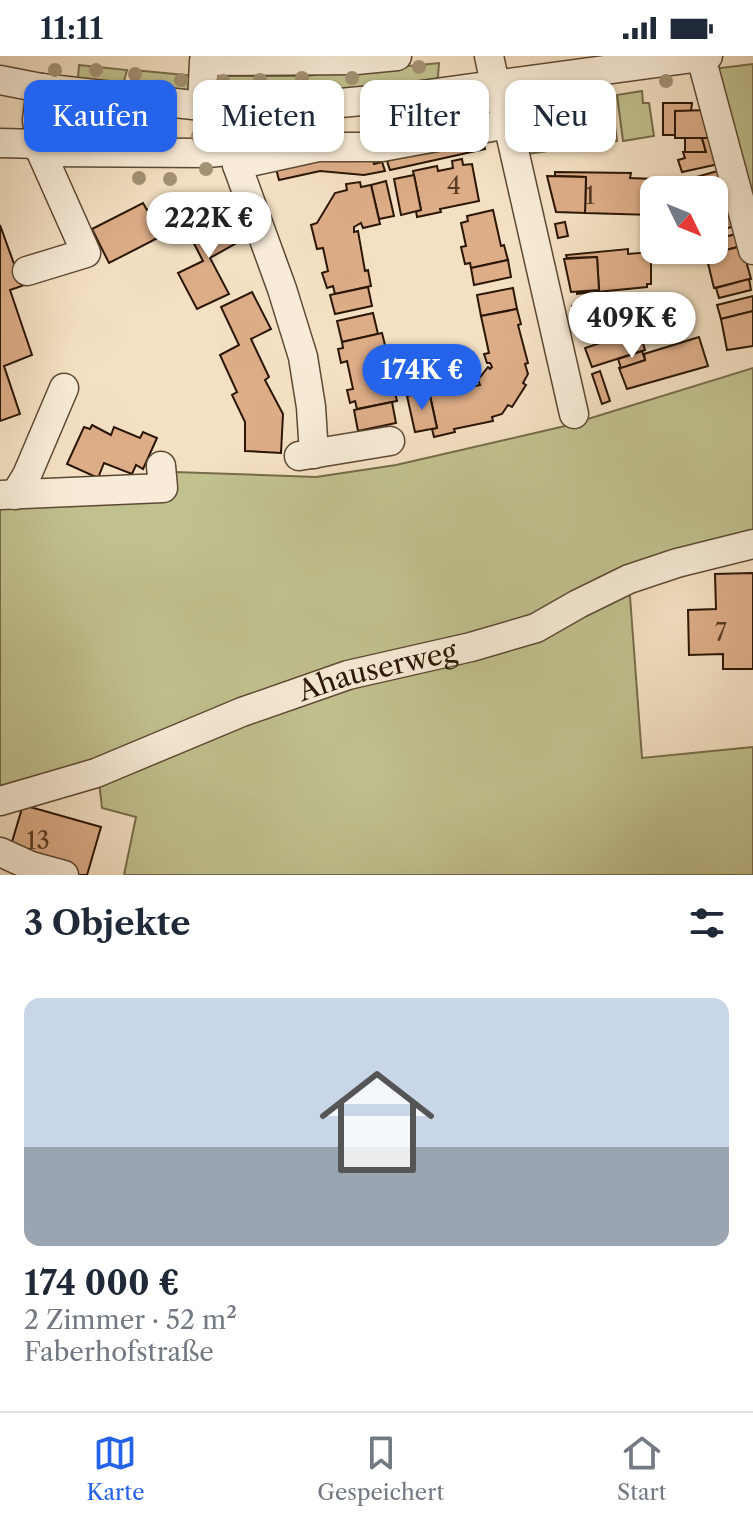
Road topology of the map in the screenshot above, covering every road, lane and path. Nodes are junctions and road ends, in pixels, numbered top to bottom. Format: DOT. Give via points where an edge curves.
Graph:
graph roads {
  1 [pos="397,56"];
  2 [pos="489,56"];
  3 [pos="708,56"];
  4 [pos="701,57"];
  5 [pos="673,58"];
  6 [pos="0,80"];
  7 [pos="203,80"];
  8 [pos="495,84"];
  9 [pos="24,85"];
  10 [pos="344,103"];
  11 [pos="505,115"];
  12 [pos="505,125"];
  13 [pos="0,143"];
  14 [pos="24,146"];
  15 [pos="43,152"];
  16 [pos="175,152"];
  17 [pos="237,152"];
  18 [pos="514,152"];
  19 [pos="237,157"];
  20 [pos="753,250"];
  21 [pos="27,271"];
  22 [pos="64,388"];
  23 [pos="574,414"];
  24 [pos="390,441"];
  25 [pos="161,466"];
  26 [pos="7,495"];
  27 [pos="753,544"];
  28 [pos="0,801"];
  29 [pos="0,852"];
  30 [pos="64,875"];
  1 -- 7 [label="street" via="204,61"];
  2 -- 8 [label="street"];
  3 -- 4 [label="street"];
  4 -- 5 [label="street"];
  4 -- 20 [label="street"];
  5 -- 8 [label="street"];
  6 -- 9 [label="street"];
  8 -- 10 [label="street"];
  8 -- 11 [label="street"];
  12 -- 19 [label="street" via="382,147 318,147"];
  13 -- 14 [label="street"];
  15 -- 21 [label="street" via="86,253"];
  16 -- 19 [label="street"];
  17 -- 19 [label="street"];
  18 -- 23 [label="street"];
  19 -- 24 [label="street" via="303,357 311,407 306,455"];
  22 -- 26 [label="street" via="27,475"];
  25 -- 26 [label="street" via="163,488"];
  27 -- 28 [label="street, Ahauserweg" via="629,579 536,628 348,675 96,773"];
  29 -- 30 [label="street"];
}
